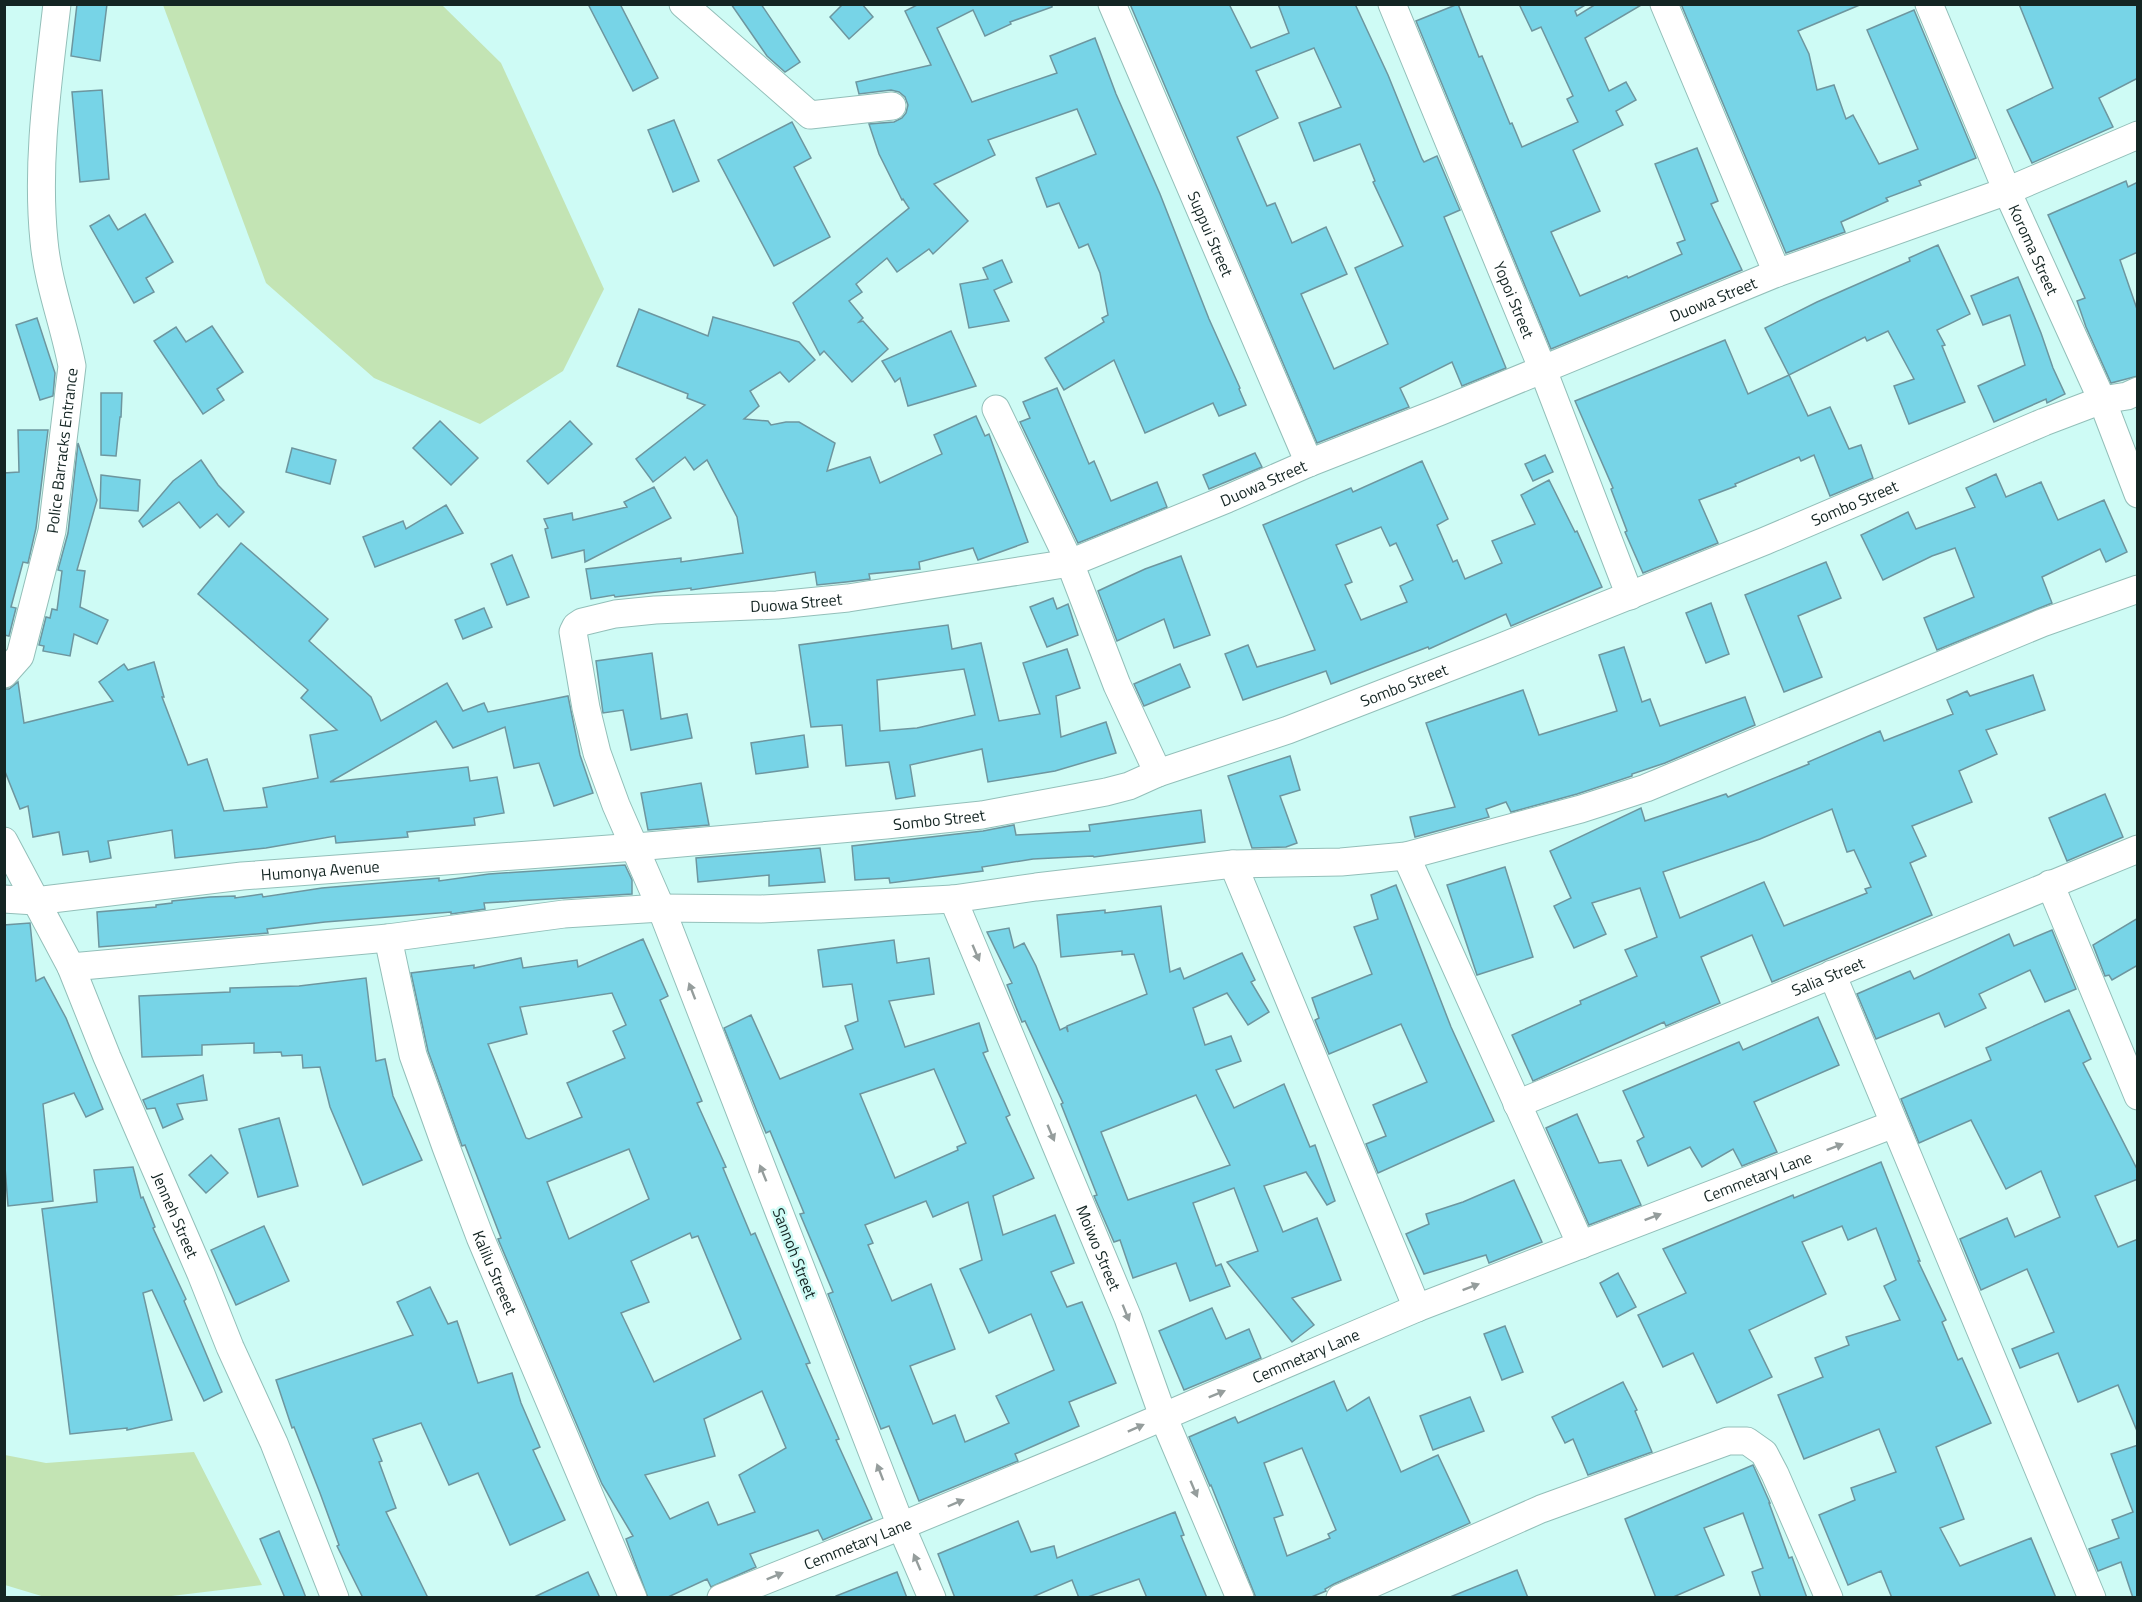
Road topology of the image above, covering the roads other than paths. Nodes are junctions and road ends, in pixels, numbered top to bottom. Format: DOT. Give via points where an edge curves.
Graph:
graph roads {
  1 [pos="57,4"];
  2 [pos="683,4"];
  3 [pos="1112,4"];
  4 [pos="1392,4"];
  5 [pos="1664,4"];
  6 [pos="1929,4"];
  7 [pos="892,106"];
  8 [pos="2138,135"];
  9 [pos="2007,191"];
  10 [pos="1777,273"];
  11 [pos="1543,370"];
  12 [pos="2138,391"];
  13 [pos="2102,400"];
  14 [pos="996,409"];
  15 [pos="1309,463"];
  16 [pos="2138,494"];
  17 [pos="1070,563"];
  18 [pos="2138,589"];
  19 [pos="1630,596"];
  20 [pos="4,674"];
  21 [pos="1158,773"];
  22 [pos="4,841"];
  23 [pos="636,847"];
  24 [pos="2138,849"];
  25 [pos="1406,856"];
  26 [pos="1233,864"];
  27 [pos="2050,884"];
  28 [pos="4,899"];
  29 [pos="953,899"];
  30 [pos="35,901"];
  31 [pos="661,908"];
  32 [pos="388,938"];
  33 [pos="71,967"];
  34 [pos="1832,974"];
  35 [pos="2138,1095"];
  36 [pos="1517,1104"];
  37 [pos="1894,1124"];
  38 [pos="1581,1245"];
  39 [pos="1417,1308"];
  40 [pos="1163,1416"];
  41 [pos="901,1526"];
  42 [pos="334,1598"];
  43 [pos="633,1598"];
  44 [pos="721,1598"];
  45 [pos="932,1598"];
  46 [pos="1240,1598"];
  47 [pos="1340,1598"];
  48 [pos="1829,1598"];
  49 [pos="2092,1598"];
  1 -- 20 [label="street, Police Barracks Entrance" via="41,182 44,243 72,366 52,531 20,656"];
  2 -- 7 [label="street" via="810,115"];
  3 -- 15 [label="street, Suppui Street"];
  4 -- 11 [label="street, Yopoi Street"];
  5 -- 10 [label="street"];
  6 -- 9 [label="street, Koroma Street"];
  8 -- 9 [label="street, Duowa Street"];
  9 -- 10 [label="street, Duowa Street"];
  9 -- 13 [label="street, Koroma Street"];
  10 -- 11 [label="street, Duowa Street"];
  11 -- 15 [label="street, Duowa Street"];
  11 -- 19 [label="street, Yopoi Street"];
  12 -- 13 [label="street, Sombo Street"];
  13 -- 16 [label="street, Koroma Street"];
  13 -- 19 [label="street, Sombo Street"];
  14 -- 17 [label="street"];
  15 -- 17 [label="street, Duowa Street"];
  17 -- 21 [label="street" via="1117,685"];
  17 -- 23 [label="street, Duowa Street" via="848,598 655,610 582,622 573,632 586,708 616,805"];
  18 -- 25 [label="street" via="2042,622 1646,788"];
  19 -- 21 [label="street, Sombo Street" via="1288,730"];
  21 -- 23 [label="street, Sombo Street" via="1106,792 982,815"];
  22 -- 30 [label="street, Jenneh Street"];
  23 -- 30 [label="street, Humonya Avenue" via="242,876"];
  23 -- 31 [label="street, Sannoh Street"];
  24 -- 27 [label="street, Salia Street"];
  25 -- 26 [label="street"];
  25 -- 36 [label="street"];
  26 -- 29 [label="street"];
  26 -- 39 [label="street"];
  27 -- 34 [label="street, Salia Street"];
  27 -- 35 [label="street"];
  28 -- 30 [label="street, Humonya Avenue"];
  29 -- 31 [label="street" via="761,909"];
  29 -- 40 [label="street, Moiwo Street, one-way" via="1128,1318"];
  30 -- 33 [label="street, Jenneh Street"];
  31 -- 32 [label="street" via="564,914"];
  41 -- 31 [label="street, Sannoh Street, one-way"];
  32 -- 33 [label="street"];
  32 -- 43 [label="street, Kalilu Streeet" via="412,1054 446,1147 480,1238"];
  33 -- 42 [label="street, Jenneh Street" via="274,1443"];
  34 -- 36 [label="street, Salia Street"];
  34 -- 37 [label="street"];
  36 -- 38 [label="street"];
  38 -- 37 [label="street, Cemmetary Lane, one-way"];
  37 -- 49 [label="street"];
  39 -- 38 [label="street, Cemmetary Lane, one-way"];
  40 -- 39 [label="street, Cemmetary Lane, one-way"];
  41 -- 40 [label="street, Cemmetary Lane, one-way"];
  40 -- 46 [label="street, Moiwo Street, one-way"];
  44 -- 41 [label="street, Cemmetary Lane, one-way"];
  45 -- 41 [label="street, Sannoh Street, one-way"];
  47 -- 48 [label="street" via="1541,1509 1728,1441 1747,1441 1764,1453 1775,1474"];
}
